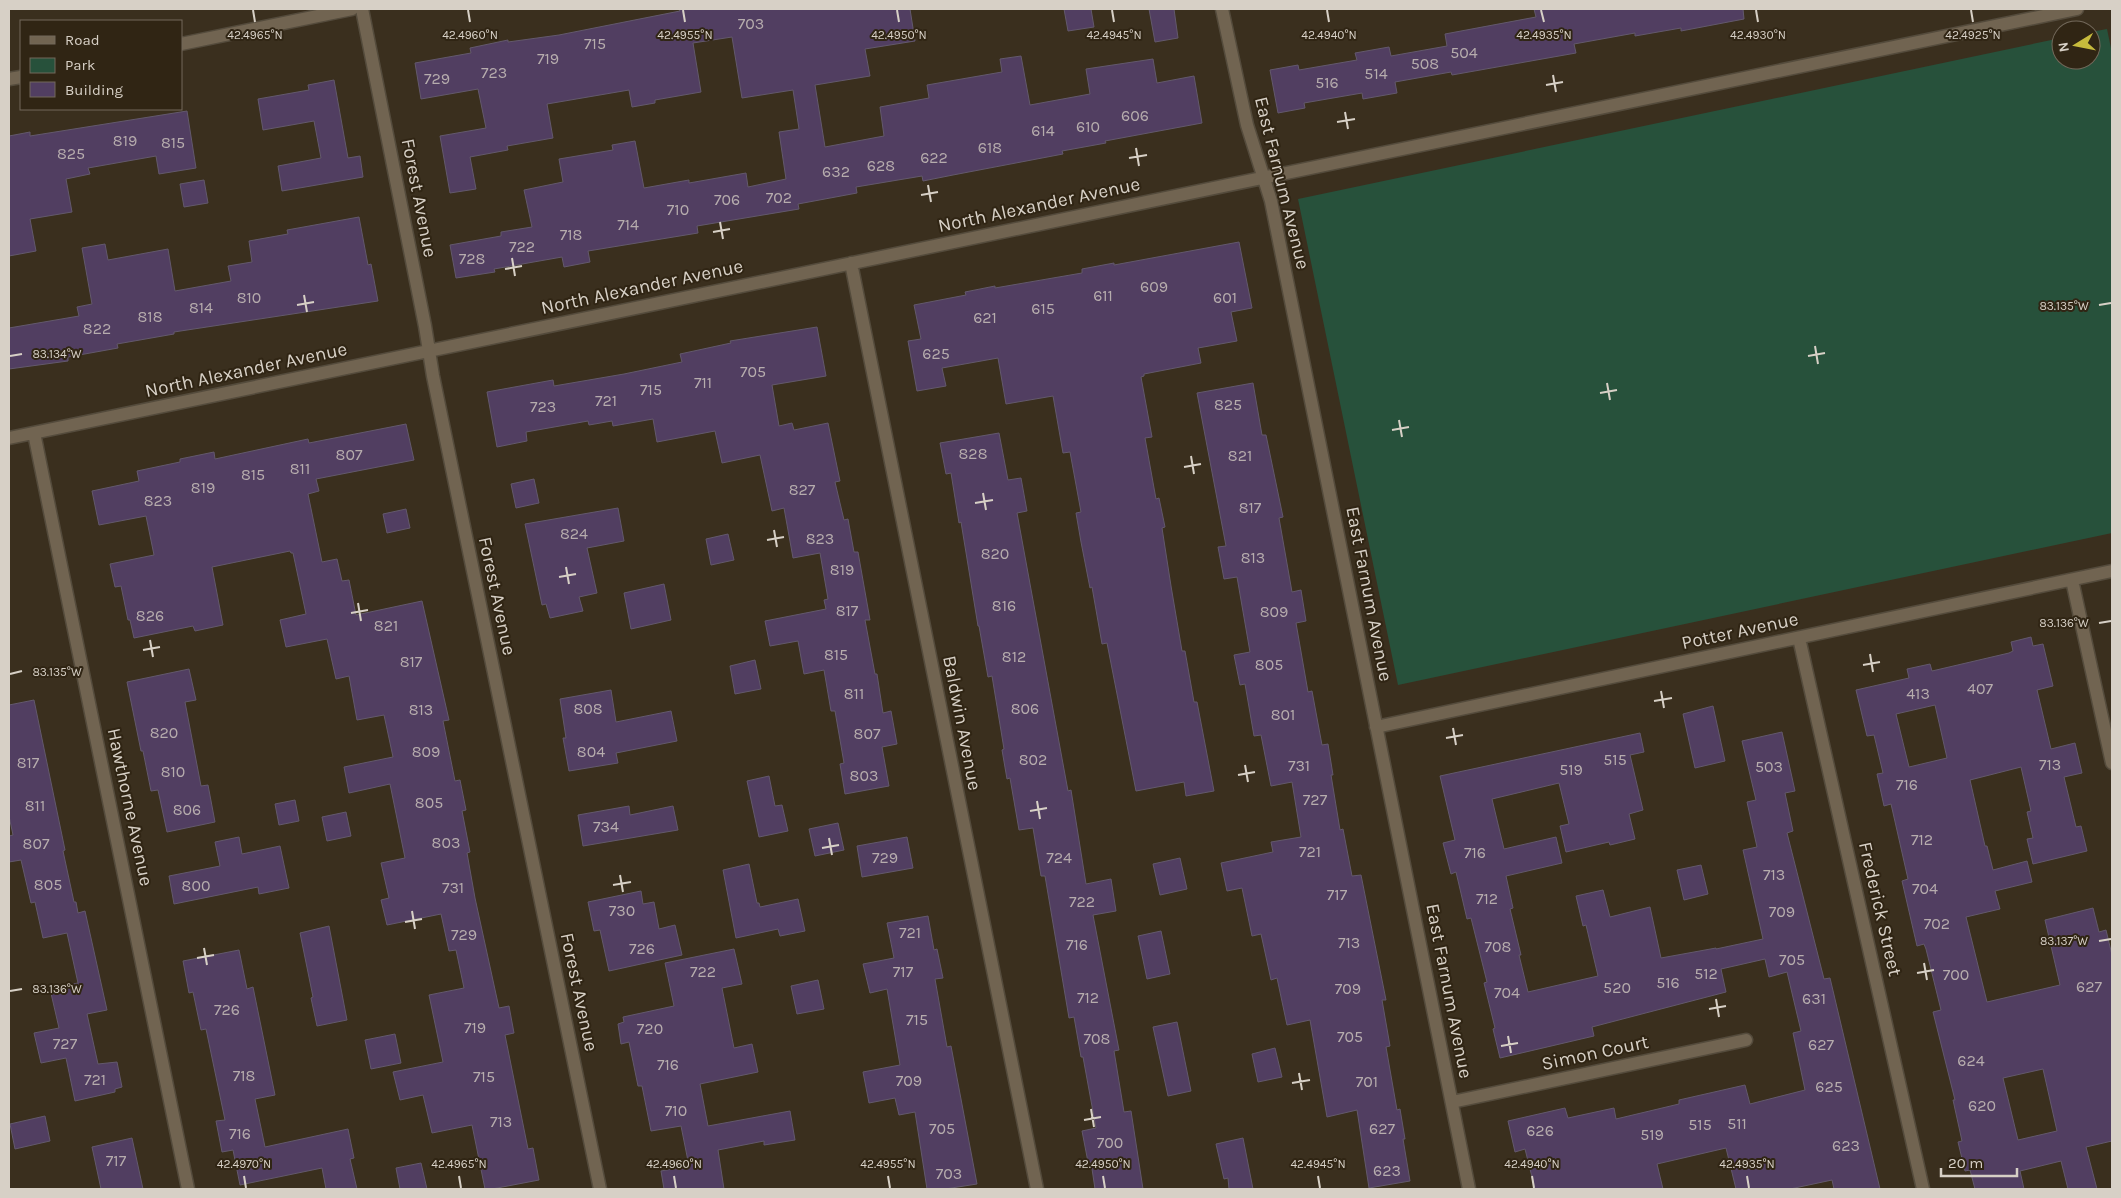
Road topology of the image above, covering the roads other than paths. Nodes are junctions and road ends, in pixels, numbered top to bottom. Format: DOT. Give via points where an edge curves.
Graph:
graph roads {
  1 [pos="352,9"];
  2 [pos="362,9"];
  3 [pos="1222,9"];
  4 [pos="2076,9"];
  5 [pos="182,44"];
  6 [pos="1264,177"];
  7 [pos="851,263"];
  8 [pos="428,351"];
  9 [pos="34,433"];
  10 [pos="9,438"];
  11 [pos="2112,571"];
  12 [pos="2072,580"];
  13 [pos="1799,638"];
  14 [pos="1376,727"];
  15 [pos="2112,763"];
  16 [pos="1746,1040"];
  17 [pos="1452,1102"];
  18 [pos="188,1189"];
  19 [pos="600,1189"];
  20 [pos="1037,1189"];
  21 [pos="1469,1189"];
  22 [pos="1922,1189"];
  1 -- 5 [label="street"];
  2 -- 8 [label="street, Forest Avenue"];
  3 -- 6 [label="street, East Farnum Avenue" via="1247,125"];
  4 -- 6 [label="street, North Alexander Avenue"];
  6 -- 7 [label="street, North Alexander Avenue"];
  6 -- 14 [label="street, East Farnum Avenue"];
  7 -- 8 [label="street, North Alexander Avenue"];
  7 -- 20 [label="street, Baldwin Avenue"];
  8 -- 9 [label="street, North Alexander Avenue"];
  8 -- 19 [label="street, Forest Avenue"];
  9 -- 10 [label="street, North Alexander Avenue"];
  9 -- 18 [label="street, Hawthorne Avenue"];
  11 -- 12 [label="street, Potter Avenue"];
  12 -- 13 [label="street, Potter Avenue"];
  12 -- 15 [label="street"];
  13 -- 14 [label="street, Potter Avenue"];
  13 -- 22 [label="street, Frederick Street"];
  14 -- 17 [label="street, East Farnum Avenue"];
  16 -- 17 [label="street, Simon Court"];
  17 -- 21 [label="street, East Farnum Avenue"];
}
